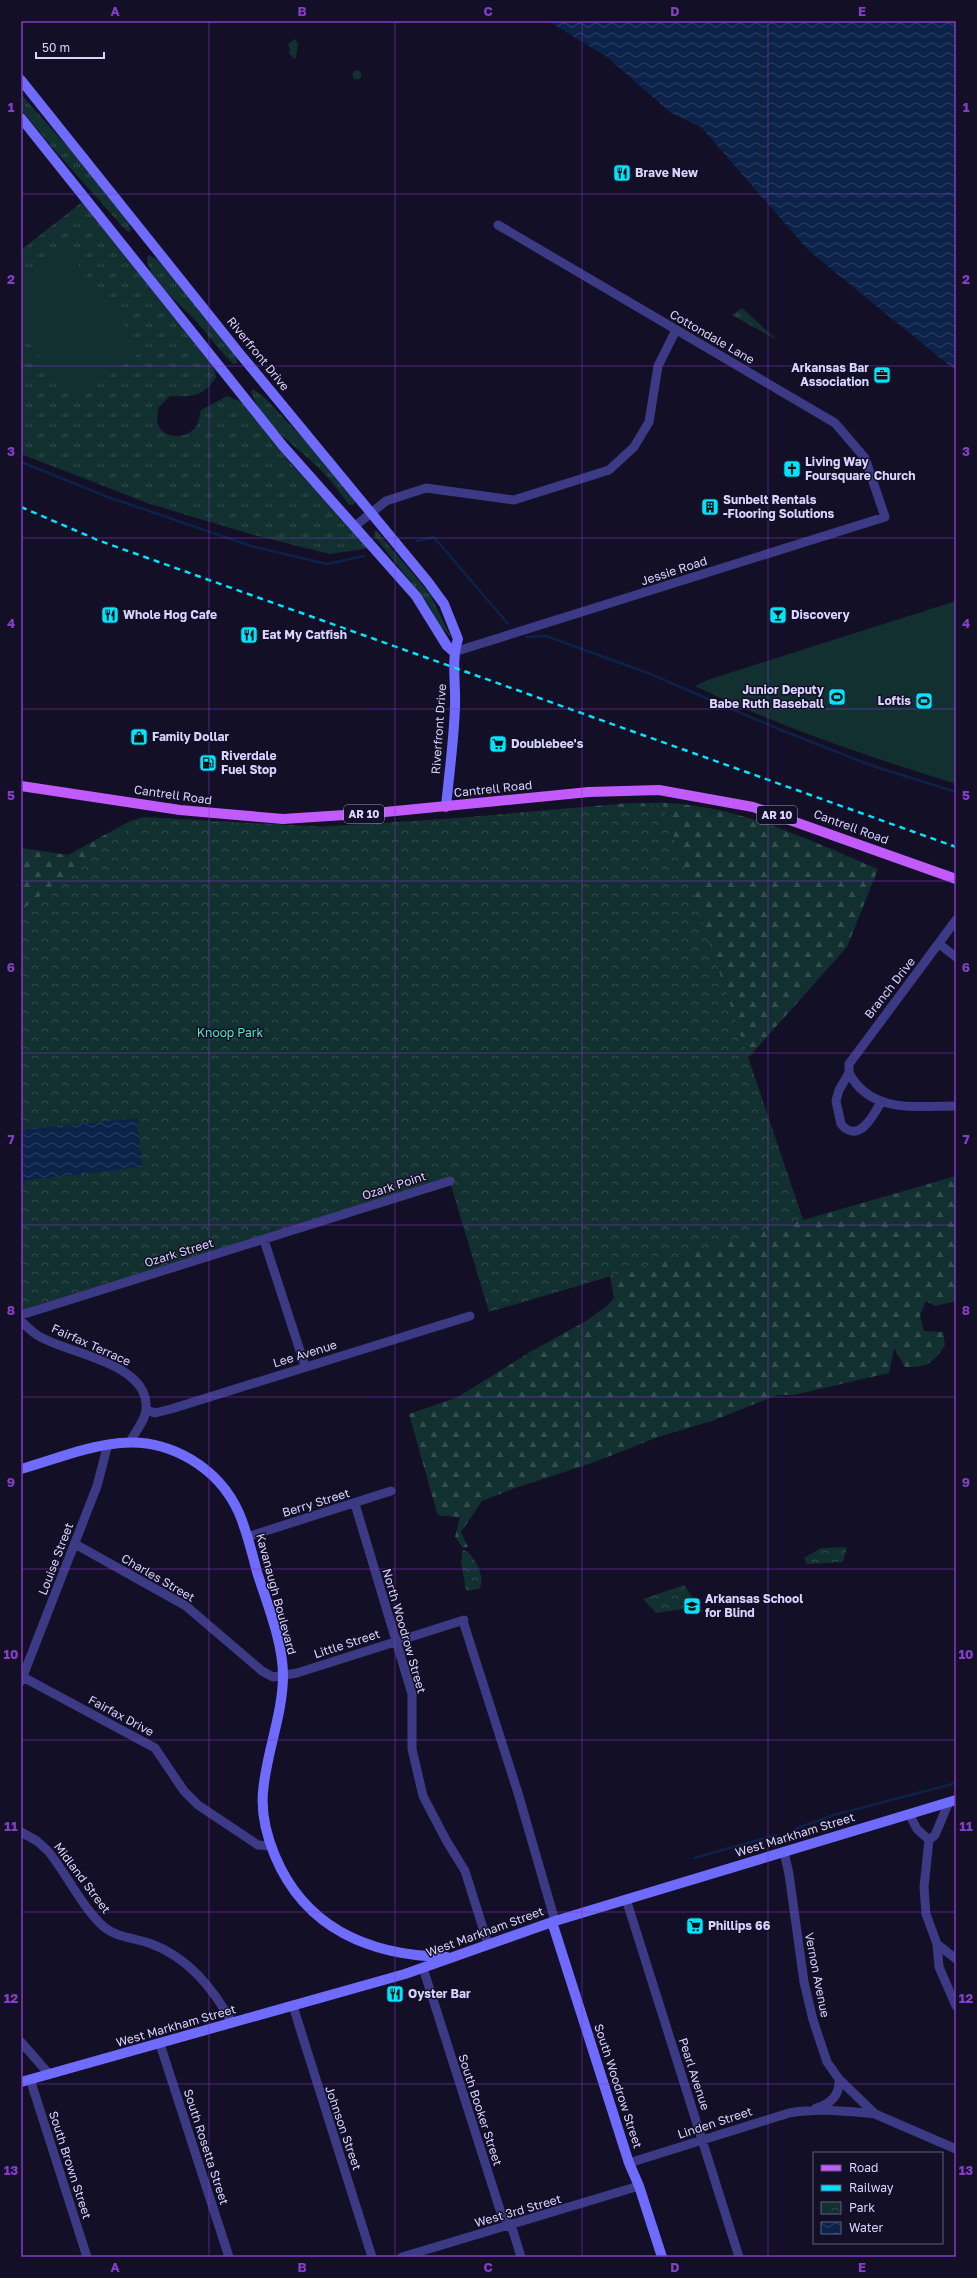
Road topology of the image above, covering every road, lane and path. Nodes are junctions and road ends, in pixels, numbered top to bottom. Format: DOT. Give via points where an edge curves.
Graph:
graph roads {
  1 [pos="21,80"];
  2 [pos="21,118"];
  3 [pos="498,225"];
  4 [pos="676,330"];
  5 [pos="880,500"];
  6 [pos="370,514"];
  7 [pos="355,526"];
  8 [pos="454,652"];
  9 [pos="21,786"];
  10 [pos="446,807"];
  11 [pos="956,879"];
  12 [pos="956,920"];
  13 [pos="939,944"];
  14 [pos="956,957"];
  15 [pos="849,1073"];
  16 [pos="881,1102"];
  17 [pos="956,1106"];
  18 [pos="450,1181"];
  19 [pos="345,1214"];
  20 [pos="264,1240"];
  21 [pos="21,1315"];
  22 [pos="470,1316"];
  23 [pos="21,1321"];
  24 [pos="305,1366"];
  25 [pos="147,1410"];
  26 [pos="130,1442"];
  27 [pos="108,1444"];
  28 [pos="21,1469"];
  29 [pos="391,1491"];
  30 [pos="354,1504"];
  31 [pos="247,1537"];
  32 [pos="75,1544"];
  33 [pos="396,1642"];
  34 [pos="283,1674"];
  35 [pos="21,1678"];
  36 [pos="953,1801"];
  37 [pos="909,1814"];
  38 [pos="21,1832"];
  39 [pos="929,1840"];
  40 [pos="271,1846"];
  41 [pos="784,1852"];
  42 [pos="626,1899"];
  43 [pos="553,1922"];
  44 [pos="488,1944"];
  45 [pos="937,1944"];
  46 [pos="452,1957"];
  47 [pos="956,1959"];
  48 [pos="423,1968"];
  49 [pos="955,1998"];
  50 [pos="293,2006"];
  51 [pos="232,2023"];
  52 [pos="21,2042"];
  53 [pos="160,2044"];
  54 [pos="49,2074"];
  55 [pos="839,2079"];
  56 [pos="26,2081"];
  57 [pos="810,2110"];
  58 [pos="875,2114"];
  59 [pos="702,2140"];
  60 [pos="956,2149"];
  61 [pos="629,2163"];
  62 [pos="640,2186"];
  63 [pos="510,2225"];
  64 [pos="87,2257"];
  65 [pos="229,2257"];
  66 [pos="372,2257"];
  67 [pos="402,2257"];
  68 [pos="520,2257"];
  69 [pos="662,2257"];
  70 [pos="739,2257"];
  1 -- 6 [label="street, Riverfront Drive"];
  2 -- 7 [label="street" via="276,437 330,501"];
  3 -- 4 [label="street, Cottondale Lane"];
  4 -- 5 [label="street, Cottondale Lane" via="835,423 865,458"];
  4 -- 6 [label="street" via="658,366 649,422 634,448 609,470 514,500 426,488 386,500"];
  5 -- 8 [label="street, Jessie Road" via="885,517"];
  6 -- 7 [label="street"];
  6 -- 8 [label="street, Riverfront Drive" via="444,604 458,639"];
  7 -- 8 [label="street" via="416,596 447,646"];
  8 -- 10 [label="street, Riverfront Drive" via="455,713"];
  9 -- 10 [label="main road, Cantrell Road / AR 10" via="180,810 252,817 314,817"];
  10 -- 11 [label="main road, Cantrell Road / AR 10" via="589,792 659,790 753,807"];
  12 -- 13 [label="street, Branch Drive"];
  13 -- 14 [label="street"];
  13 -- 15 [label="street, Branch Drive" via="855,1054 848,1068"];
  15 -- 16 [label="street" via="859,1089"];
  15 -- 16 [label="street, Branch Drive" via="836,1100 838,1116 844,1127 857,1131 864,1128"];
  16 -- 17 [label="street" via="898,1105"];
  18 -- 19 [label="street, Ozark Point"];
  19 -- 20 [label="street, Ozark Street"];
  20 -- 21 [label="street, Ozark Street"];
  20 -- 24 [label="street"];
  22 -- 24 [label="street, Lee Avenue"];
  23 -- 25 [label="street, Fairfax Terrace" via="38,1336 128,1373 143,1392"];
  24 -- 25 [label="street, Lee Avenue" via="170,1409 155,1413"];
  25 -- 26 [label="street"];
  26 -- 27 [label="street, Kavanaugh Boulevard"];
  26 -- 31 [label="street, Kavanaugh Boulevard" via="170,1449 206,1470 230,1498"];
  27 -- 28 [label="street, Kavanaugh Boulevard"];
  27 -- 32 [label="street, Louise Street" via="97,1486"];
  29 -- 30 [label="street, Berry Street"];
  30 -- 31 [label="street, Berry Street"];
  30 -- 33 [label="street, North Woodrow Street"];
  31 -- 34 [label="street, Kavanaugh Boulevard" via="276,1635"];
  32 -- 34 [label="street, Charles Street" via="186,1606 266,1674 273,1677"];
  32 -- 35 [label="street, Louise Street"];
  33 -- 34 [label="street, Little Street" via="297,1673"];
  33 -- 43 [label="street, Little Street" via="463,1620 518,1793"];
  33 -- 44 [label="street, North Woodrow Street" via="412,1694 412,1749 422,1796 465,1871"];
  34 -- 40 [label="street, Kavanaugh Boulevard" via="263,1793 265,1820"];
  35 -- 40 [label="street, Fairfax Drive" via="155,1748 184,1791 198,1805 258,1845"];
  36 -- 37 [label="street, West Markham Street"];
  36 -- 39 [label="street" via="935,1835"];
  37 -- 39 [label="street" via="917,1829"];
  37 -- 41 [label="street, West Markham Street"];
  38 -- 51 [label="street, Midland Street" via="32,1837 48,1851 104,1927 159,1947 183,1960 213,1994"];
  39 -- 45 [label="street" via="924,1887 926,1908"];
  40 -- 46 [label="street, Kavanaugh Boulevard" via="282,1872 293,1889 313,1912 336,1931 386,1950"];
  41 -- 42 [label="street, West Markham Street"];
  41 -- 55 [label="street, Vernon Avenue" via="808,2003 827,2062"];
  42 -- 43 [label="street, West Markham Street"];
  42 -- 59 [label="street, Pearl Avenue"];
  43 -- 44 [label="street, West Markham Street"];
  43 -- 61 [label="street, South Woodrow Street"];
  44 -- 46 [label="street, West Markham Street"];
  45 -- 47 [label="street"];
  45 -- 49 [label="street" via="939,1967"];
  46 -- 48 [label="street, West Markham Street"];
  48 -- 50 [label="street, West Markham Street"];
  48 -- 63 [label="street, South Booker Street" via="501,2213"];
  50 -- 51 [label="street, West Markham Street"];
  50 -- 66 [label="street, Johnson Street"];
  51 -- 53 [label="street, West Markham Street"];
  52 -- 54 [label="street"];
  53 -- 54 [label="street, West Markham Street"];
  53 -- 65 [label="street, South Rosetta Street"];
  54 -- 56 [label="street, West Markham Street"];
  55 -- 57 [label="street, Linden Street" via="838,2091 832,2100 825,2106"];
  55 -- 58 [label="street, Vernon Avenue"];
  56 -- 64 [label="street, South Brown Street"];
  57 -- 58 [label="street, Linden Street"];
  57 -- 59 [label="street, Linden Street" via="766,2120"];
  58 -- 60 [label="street, Vernon Avenue"];
  59 -- 61 [label="street, Linden Street"];
  59 -- 70 [label="street, Pearl Avenue"];
  61 -- 62 [label="street, South Woodrow Street"];
  62 -- 63 [label="street, West 3rd Street"];
  62 -- 69 [label="street, South Woodrow Street"];
  63 -- 67 [label="street, West 3rd Street"];
  63 -- 68 [label="street, South Booker Street"];
}
